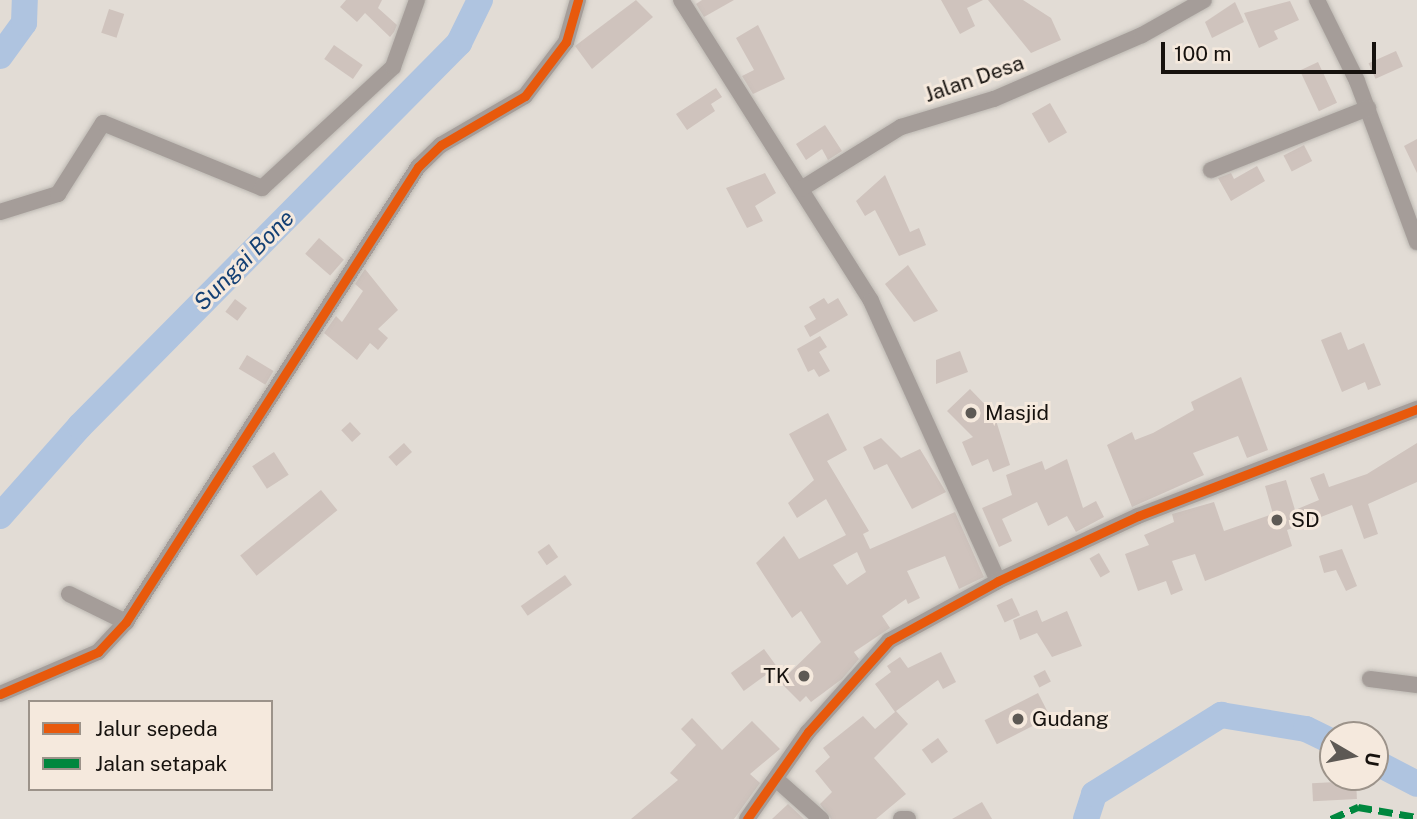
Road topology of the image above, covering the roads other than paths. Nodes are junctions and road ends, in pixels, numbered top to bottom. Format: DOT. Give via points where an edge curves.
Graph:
graph roads {
  1 [pos="417,0"];
  2 [pos="578,0"];
  3 [pos="681,0"];
  4 [pos="1204,0"];
  5 [pos="1317,0"];
  6 [pos="1368,108"];
  7 [pos="1211,170"];
  8 [pos="801,189"];
  9 [pos="0,212"];
  10 [pos="1417,242"];
  11 [pos="1417,410"];
  12 [pos="998,581"];
  13 [pos="69,594"];
  14 [pos="126,622"];
  15 [pos="1370,679"];
  16 [pos="1417,685"];
  17 [pos="0,694"];
  18 [pos="777,780"];
  19 [pos="747,819"];
  20 [pos="821,819"];
  21 [pos="901,819"];
  22 [pos="908,819"];
  1 -- 9 [label="street" via="393,67 262,188 103,123 58,194"];
  2 -- 14 [label="street" via="566,42 525,96 441,145 418,167"];
  3 -- 8 [label="street"];
  4 -- 8 [label="street, Jalan Desa" via="1142,35 994,99 901,127"];
  5 -- 6 [label="street"];
  6 -- 7 [label="street"];
  6 -- 10 [label="street"];
  8 -- 12 [label="street" via="871,302"];
  11 -- 12 [label="street" via="1138,516"];
  12 -- 18 [label="street" via="889,641 808,733"];
  13 -- 14 [label="street"];
  14 -- 17 [label="street" via="98,652"];
  15 -- 16 [label="street"];
  18 -- 19 [label="street"];
  18 -- 20 [label="street"];
  21 -- 22 [label="street"];
}
